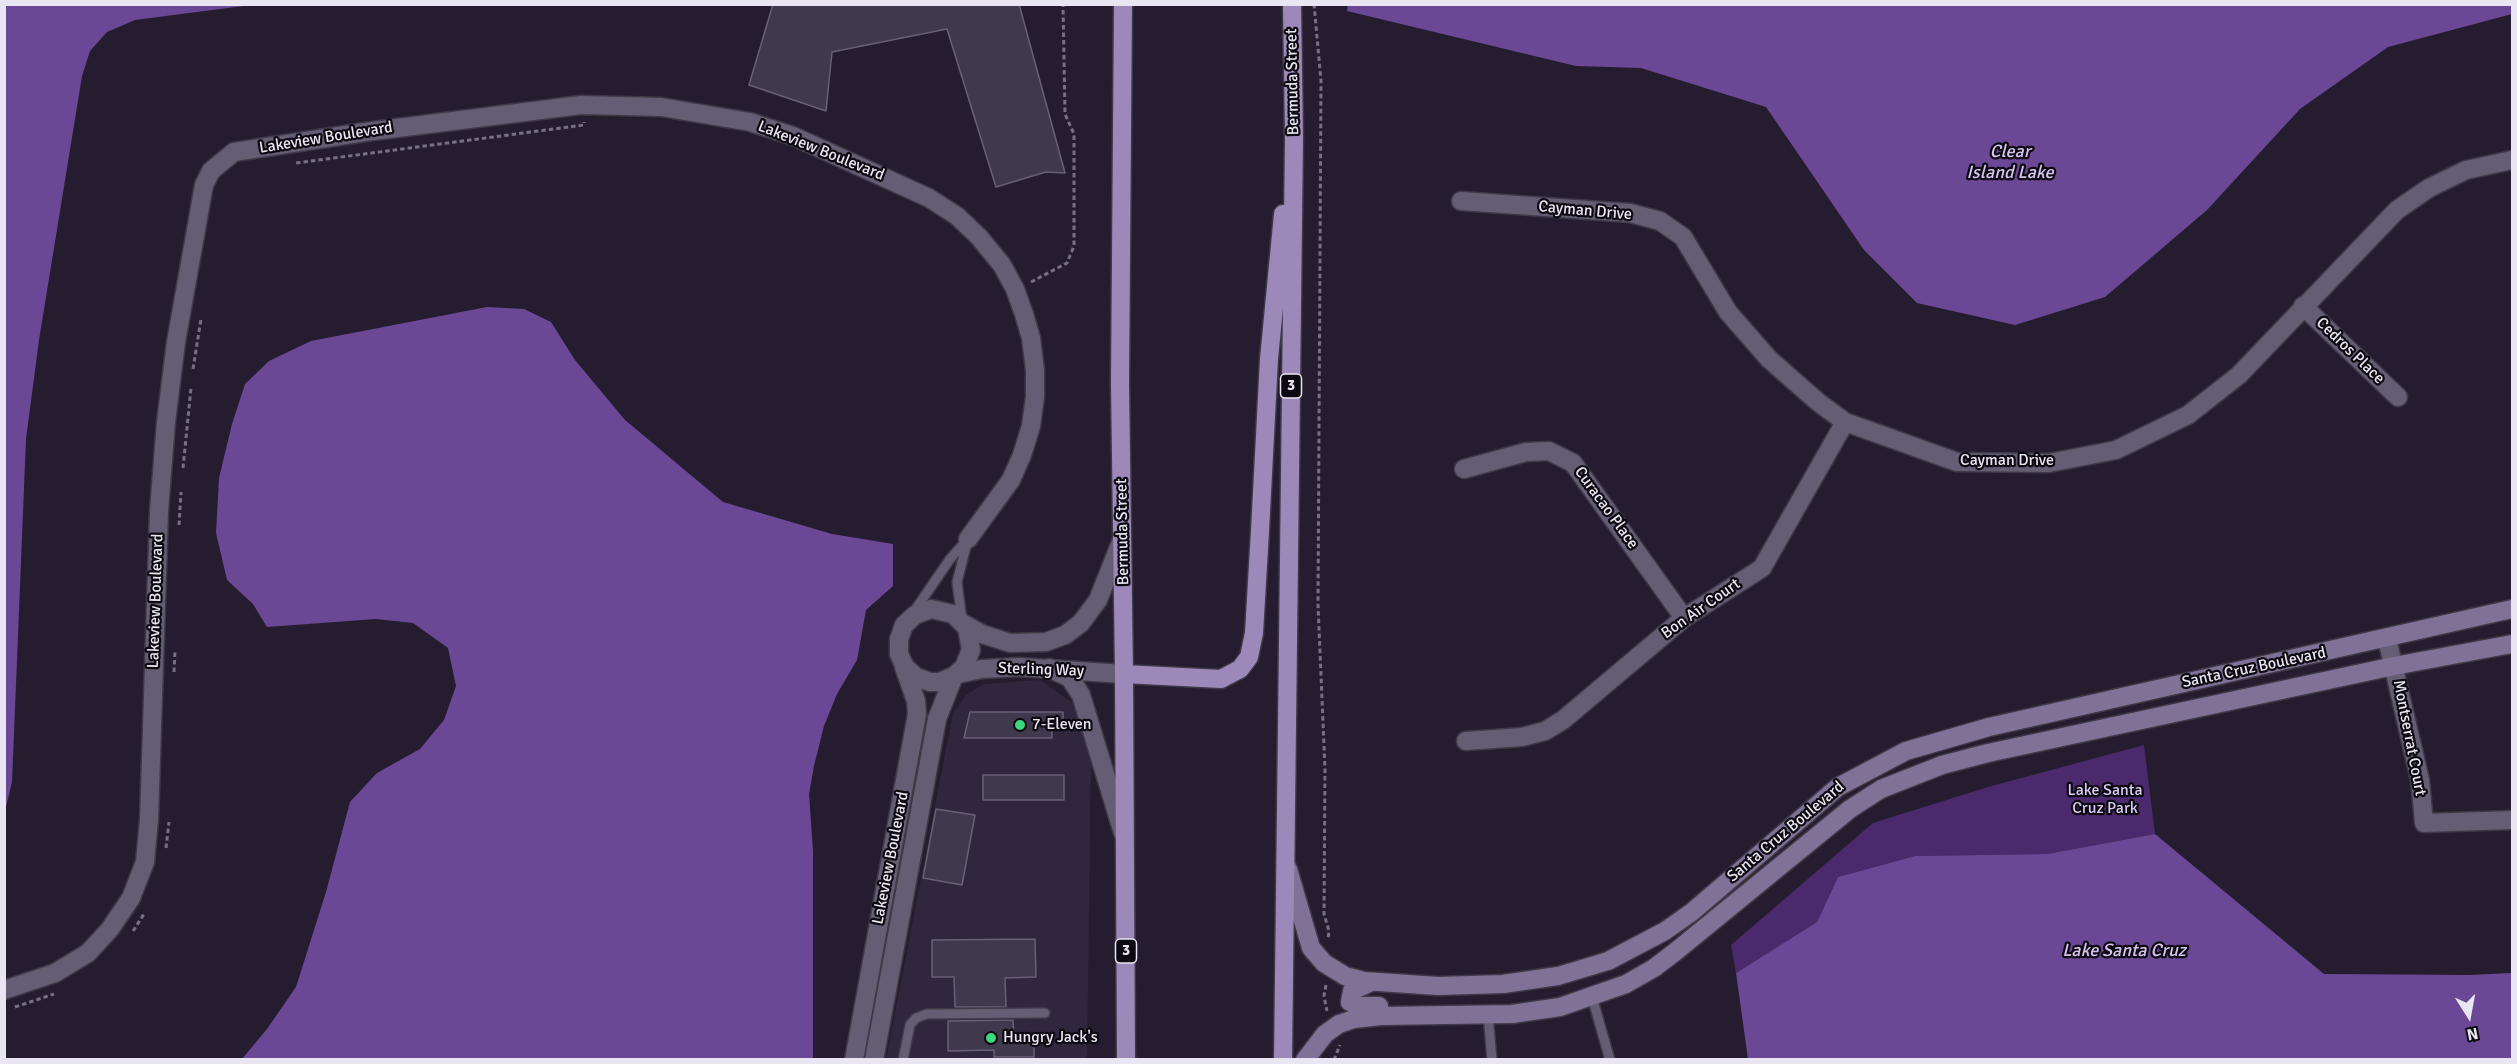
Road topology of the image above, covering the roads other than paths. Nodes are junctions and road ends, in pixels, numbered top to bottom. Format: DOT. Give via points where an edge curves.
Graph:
graph roads {
  1 [pos="1123,4"];
  2 [pos="1292,4"];
  3 [pos="1294,138"];
  4 [pos="2512,160"];
  5 [pos="1461,201"];
  6 [pos="2303,306"];
  7 [pos="2398,397"];
  8 [pos="1845,422"];
  9 [pos="1464,469"];
  10 [pos="1123,536"];
  11 [pos="968,539"];
  12 [pos="2512,609"];
  13 [pos="1684,618"];
  14 [pos="907,622"];
  15 [pos="963,622"];
  16 [pos="2387,639"];
  17 [pos="2512,644"];
  18 [pos="900,658"];
  19 [pos="2394,666"];
  20 [pos="1049,668"];
  21 [pos="1124,674"];
  22 [pos="956,675"];
  23 [pos="1467,741"];
  24 [pos="910,755"];
  25 [pos="927,778"];
  26 [pos="2512,820"];
  27 [pos="1126,843"];
  28 [pos="1285,859"];
  29 [pos="881,910"];
  30 [pos="901,914"];
  31 [pos="1583,970"];
  32 [pos="1371,982"];
  33 [pos="4,990"];
  34 [pos="1593,997"];
  35 [pos="1045,1013"];
  36 [pos="1467,1014"];
  37 [pos="1488,1015"];
  38 [pos="854,1059"];
  39 [pos="874,1059"];
  40 [pos="903,1059"];
  41 [pos="1126,1059"];
  42 [pos="1283,1059"];
  43 [pos="1305,1059"];
  44 [pos="1492,1059"];
  45 [pos="1610,1059"];
  1 -- 10 [label="main road, Bermuda Street / 3"];
  2 -- 3 [label="main road, Bermuda Street / 3"];
  3 -- 21 [label="main road" via="1269,359 1251,650 1240,669 1221,679"];
  3 -- 28 [label="main road, Bermuda Street / 3"];
  4 -- 6 [label="street, Cayman Drive" via="2466,170 2397,210"];
  5 -- 8 [label="street, Cayman Drive" via="1630,213 1660,221 1683,237 1728,312 1769,359"];
  6 -- 7 [label="street, Cedros Place"];
  6 -- 8 [label="street, Cayman Drive" via="2239,375 2188,415 2116,450 2049,463 1957,462"];
  8 -- 13 [label="street, Bon Air Court" via="1762,568"];
  9 -- 13 [label="street, Curacao Place" via="1526,452 1549,451 1573,463"];
  10 -- 15 [label="street, Sterling Way" via="1098,600 1081,623 1065,635 1046,642 1010,643 982,634"];
  10 -- 21 [label="main road, Bermuda Street / 3"];
  11 -- 14 [label="lane"];
  11 -- 15 [label="lane" via="957,582"];
  11 -- 33 [label="street, Lakeview Boulevard" via="1011,480 1031,426 1035,370 1030,338 1015,289 987,246 957,216 910,189 793,136 750,122 661,107 581,105 234,152 211,171 200,201 176,342 166,422 156,575 145,862 131,898 88,953 55,973"];
  12 -- 16 [label="street, Santa Cruz Boulevard"];
  13 -- 23 [label="street, Bon Air Court" via="1545,731 1522,737"];
  14 -- 15 [label="street" via="920,612 937,609"];
  14 -- 18 [label="street" via="899,639"];
  15 -- 22 [label="street" via="971,650"];
  16 -- 19 [label="street, Montserrat Court"];
  16 -- 31 [label="street, Santa Cruz Boulevard" via="1989,727 1906,751 1838,787 1665,932"];
  17 -- 19 [label="street, Santa Cruz Boulevard"];
  18 -- 22 [label="street" via="920,679 940,682"];
  18 -- 24 [label="street, Lakeview Boulevard" via="917,705"];
  19 -- 26 [label="street, Montserrat Court" via="2420,780 2424,823"];
  19 -- 34 [label="street, Santa Cruz Boulevard" via="1988,753 1907,777 1850,809 1654,968"];
  20 -- 21 [label="street, Sterling Way"];
  20 -- 22 [label="street, Sterling Way" via="1001,667"];
  20 -- 27 [label="street" via="1072,681 1083,700"];
  21 -- 27 [label="main road, Bermuda Street / 3"];
  22 -- 25 [label="street, Lakeview Boulevard" via="939,712"];
  24 -- 25 [label="street"];
  24 -- 29 [label="street, Lakeview Boulevard"];
  25 -- 30 [label="street, Lakeview Boulevard"];
  27 -- 41 [label="main road, Bermuda Street / 3"];
  28 -- 32 [label="street, Santa Cruz Boulevard" via="1312,951 1340,974"];
  28 -- 42 [label="main road, Bermuda Street / 3"];
  29 -- 30 [label="street"];
  29 -- 38 [label="street, Lakeview Boulevard"];
  30 -- 39 [label="street, Lakeview Boulevard"];
  31 -- 32 [label="street, Santa Cruz Boulevard" via="1482,985"];
  31 -- 34 [label="street"];
  32 -- 36 [label="street" via="1352,991 1352,1004 1432,1006"];
  34 -- 37 [label="street, Santa Cruz Boulevard" via="1560,1007"];
  34 -- 45 [label="lane"];
  35 -- 40 [label="lane" via="927,1014 910,1025"];
  36 -- 37 [label="street, Santa Cruz Boulevard"];
  36 -- 43 [label="street, Santa Cruz Boulevard" via="1349,1020 1325,1034"];
  37 -- 44 [label="lane"];
}
